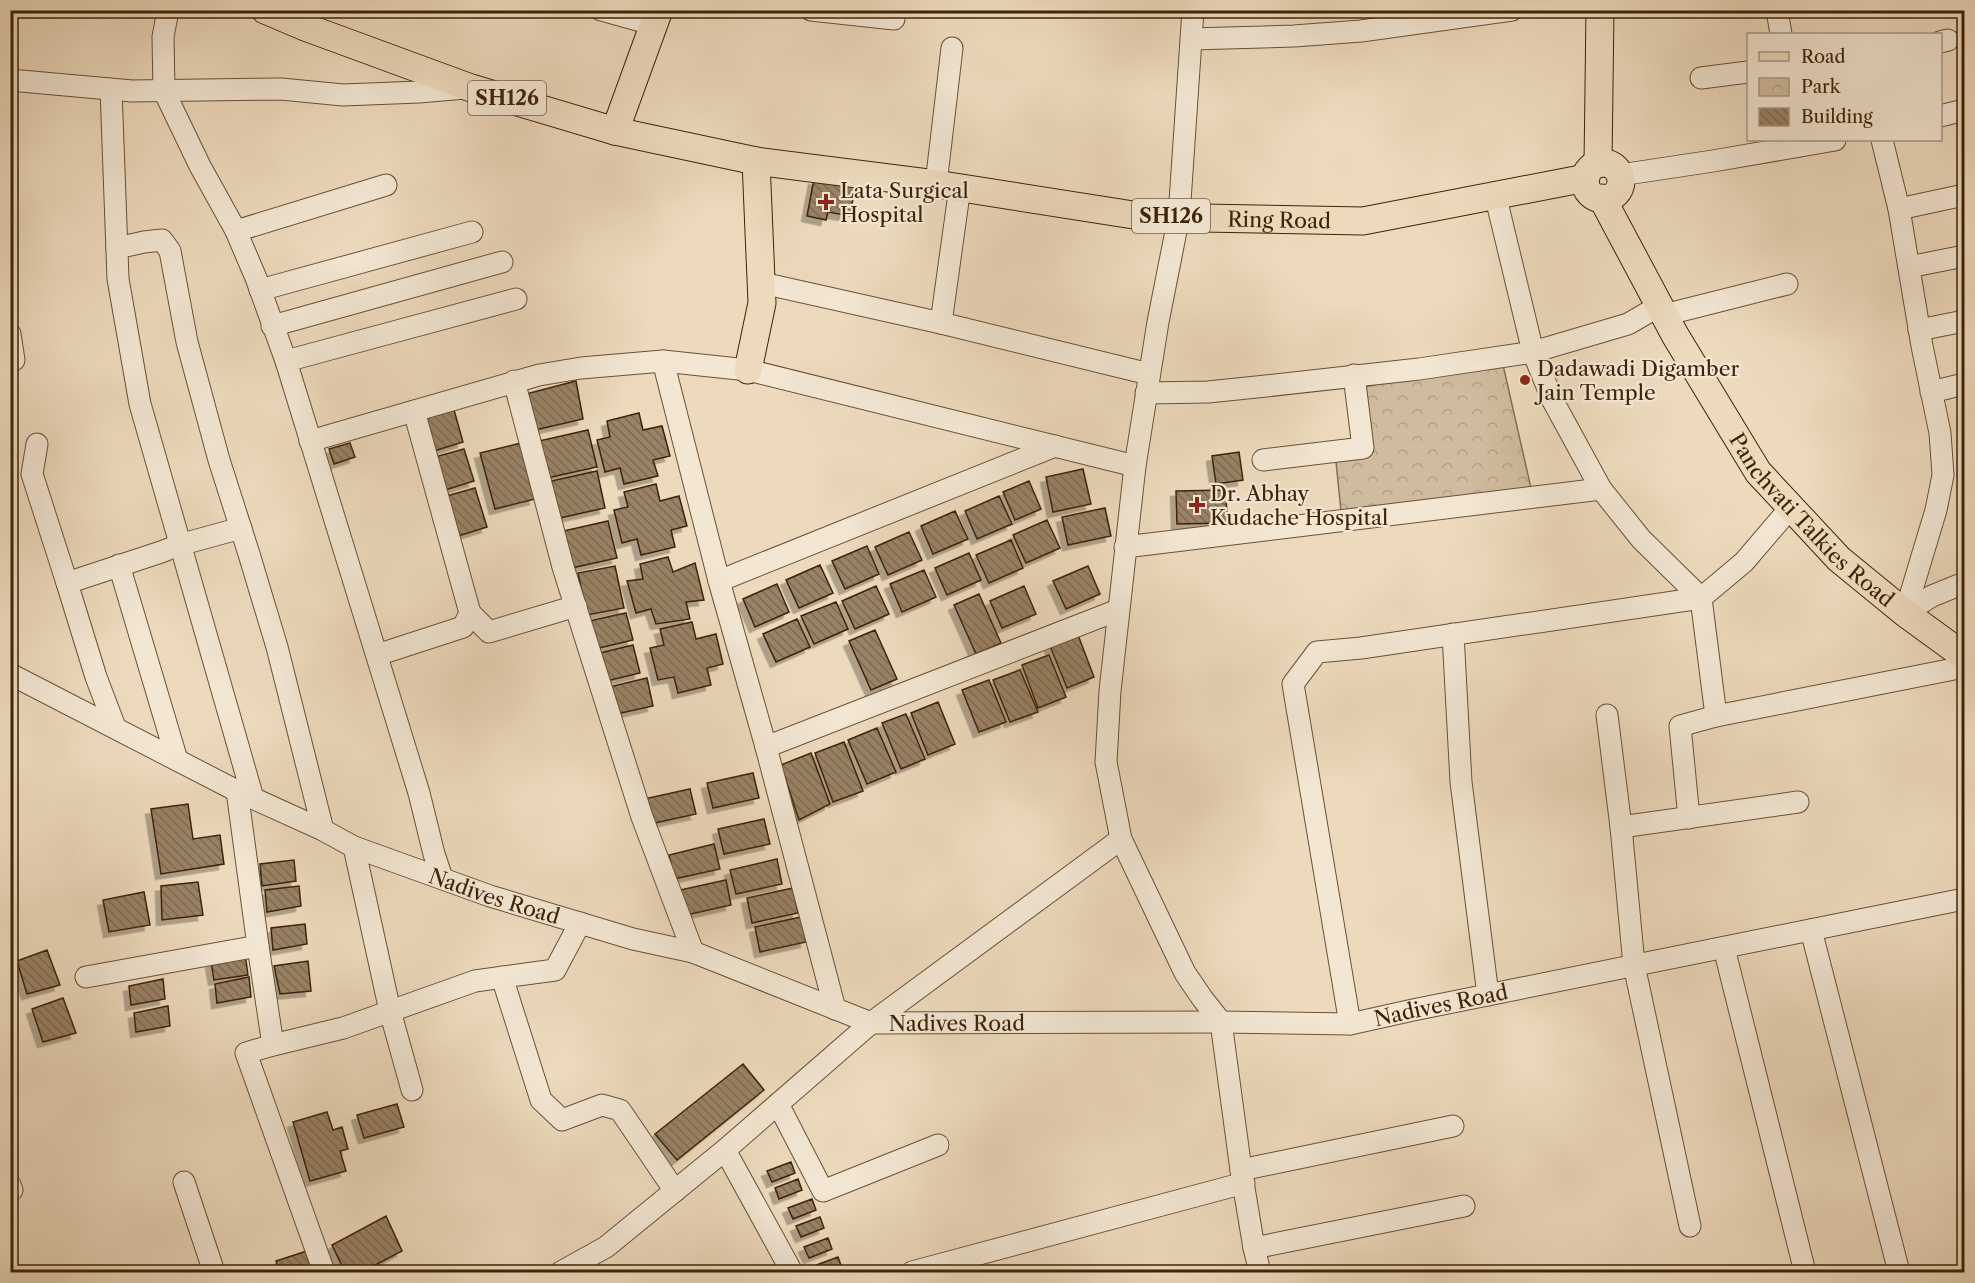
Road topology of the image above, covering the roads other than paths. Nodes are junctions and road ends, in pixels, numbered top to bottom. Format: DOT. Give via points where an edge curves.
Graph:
graph roads {
  1 [pos="168,10"];
  2 [pos="265,10"];
  3 [pos="601,10"];
  4 [pos="811,10"];
  5 [pos="1193,10"];
  6 [pos="1512,10"];
  7 [pos="1600,10"];
  8 [pos="1777,10"];
  9 [pos="657,18"];
  10 [pos="894,18"];
  11 [pos="304,19"];
  12 [pos="1360,21"];
  13 [pos="1781,33"];
  14 [pos="1191,39"];
  15 [pos="952,48"];
  16 [pos="1747,72"];
  17 [pos="1701,78"];
  18 [pos="10,80"];
  19 [pos="471,87"];
  20 [pos="111,88"];
  21 [pos="164,91"];
  22 [pos="1965,110"];
  23 [pos="1942,116"];
  24 [pos="615,131"];
  25 [pos="1829,141"];
  26 [pos="1882,141"];
  27 [pos="756,161"];
  28 [pos="1602,179"];
  29 [pos="386,185"];
  30 [pos="948,185"];
  31 [pos="1495,194"];
  32 [pos="1965,195"];
  33 [pos="1899,209"];
  34 [pos="1179,216"];
  35 [pos="236,231"];
  36 [pos="472,232"];
  37 [pos="117,248"];
  38 [pos="1965,256"];
  39 [pos="502,262"];
  40 [pos="1909,267"];
  41 [pos="762,282"];
  42 [pos="1787,284"];
  43 [pos="260,290"];
  44 [pos="516,299"];
  45 [pos="1662,311"];
  46 [pos="1965,321"];
  47 [pos="941,322"];
  48 [pos="272,326"];
  49 [pos="1919,330"];
  50 [pos="10,334"];
  51 [pos="1533,352"];
  52 [pos="14,360"];
  53 [pos="286,361"];
  54 [pos="663,361"];
  55 [pos="748,370"];
  56 [pos="1354,375"];
  57 [pos="514,381"];
  58 [pos="1148,383"];
  59 [pos="1965,384"];
  60 [pos="1931,392"];
  61 [pos="414,411"];
  62 [pos="310,441"];
  63 [pos="37,444"];
  64 [pos="1055,446"];
  65 [pos="1263,460"];
  66 [pos="1135,466"];
  67 [pos="1601,489"];
  68 [pos="1791,507"];
  69 [pos="241,528"];
  70 [pos="179,545"];
  71 [pos="1125,547"];
  72 [pos="119,565"];
  73 [pos="719,581"];
  74 [pos="67,583"];
  75 [pos="1965,583"];
  76 [pos="1701,598"];
  77 [pos="576,606"];
  78 [pos="1118,610"];
  79 [pos="470,613"];
  80 [pos="1905,613"];
  81 [pos="1453,634"];
  82 [pos="377,655"];
  83 [pos="1965,656"];
  84 [pos="1965,667"];
  85 [pos="10,674"];
  86 [pos="1607,715"];
  87 [pos="1716,716"];
  88 [pos="114,727"];
  89 [pos="766,747"];
  90 [pos="177,760"];
  91 [pos="245,795"];
  92 [pos="1798,802"];
  93 [pos="1689,818"];
  94 [pos="1622,827"];
  95 [pos="323,830"];
  96 [pos="1121,839"];
  97 [pos="354,848"];
  98 [pos="442,878"];
  99 [pos="1965,899"];
  100 [pos="580,923"];
  101 [pos="1811,930"];
  102 [pos="258,946"];
  103 [pos="1724,948"];
  104 [pos="693,952"];
  105 [pos="1634,965"];
  106 [pos="86,977"];
  107 [pos="502,977"];
  108 [pos="1488,994"];
  109 [pos="835,1009"];
  110 [pos="390,1011"];
  111 [pos="1221,1022"];
  112 [pos="871,1023"];
  113 [pos="1350,1024"];
  114 [pos="273,1045"];
  115 [pos="412,1090"];
  116 [pos="778,1104"];
  117 [pos="1453,1126"];
  118 [pos="938,1145"];
  119 [pos="725,1150"];
  120 [pos="1243,1177"];
  121 [pos="184,1182"];
  122 [pos="675,1191"];
  123 [pos="1464,1206"];
  124 [pos="1690,1226"];
  125 [pos="1254,1248"];
  126 [pos="214,1272"];
  127 [pos="324,1272"];
  128 [pos="562,1272"];
  129 [pos="792,1272"];
  130 [pos="912,1272"];
  131 [pos="1260,1272"];
  132 [pos="1805,1272"];
  133 [pos="1899,1272"];
  1 -- 21 [label="street" via="163,37"];
  2 -- 11 [label="main road, SH126"];
  3 -- 9 [label="street"];
  4 -- 10 [label="street"];
  5 -- 14 [label="street"];
  6 -- 12 [label="street"];
  7 -- 28 [label="main road"];
  8 -- 13 [label="street"];
  9 -- 24 [label="main road"];
  11 -- 19 [label="main road, SH126"];
  12 -- 14 [label="street" via="1294,36"];
  14 -- 34 [label="street"];
  15 -- 30 [label="street"];
  16 -- 17 [label="street"];
  18 -- 20 [label="street"];
  19 -- 21 [label="street" via="344,95 281,89"];
  19 -- 24 [label="main road, SH126"];
  20 -- 21 [label="street"];
  20 -- 37 [label="street"];
  21 -- 35 [label="street"];
  22 -- 23 [label="street"];
  24 -- 27 [label="main road, SH126"];
  25 -- 28 [label="street"];
  26 -- 33 [label="street"];
  27 -- 30 [label="main road, Ring Road / SH126"];
  27 -- 41 [label="main road"];
  28 -- 31 [label="main road, Ring Road / SH126"];
  28 -- 45 [label="main road, Panchvati Talkies Road"];
  29 -- 35 [label="street"];
  30 -- 34 [label="main road, Ring Road / SH126" via="1146,216"];
  30 -- 47 [label="street"];
  31 -- 34 [label="main road, Ring Road / SH126" via="1363,221"];
  31 -- 51 [label="street"];
  32 -- 33 [label="street"];
  33 -- 40 [label="street"];
  34 -- 58 [label="street"];
  35 -- 43 [label="street"];
  36 -- 43 [label="street"];
  37 -- 69 [label="street" via="162,240 170,251 187,342"];
  37 -- 70 [label="street" via="118,279 140,404"];
  38 -- 40 [label="street"];
  39 -- 48 [label="street"];
  40 -- 49 [label="street"];
  41 -- 47 [label="street"];
  41 -- 55 [label="main road" via="762,303"];
  42 -- 45 [label="street"];
  43 -- 48 [label="street"];
  44 -- 53 [label="street"];
  45 -- 51 [label="street"];
  45 -- 68 [label="main road, Panchvati Talkies Road" via="1758,472"];
  46 -- 49 [label="street"];
  47 -- 58 [label="street"];
  48 -- 53 [label="street"];
  49 -- 60 [label="street"];
  50 -- 52 [label="street"];
  51 -- 56 [label="street"];
  51 -- 67 [label="street" via="1553,401"];
  53 -- 62 [label="street"];
  54 -- 55 [label="street"];
  54 -- 57 [label="street" via="581,368"];
  54 -- 73 [label="street"];
  55 -- 64 [label="street"];
  56 -- 58 [label="street" via="1208,392"];
  56 -- 65 [label="street" via="1363,448"];
  57 -- 61 [label="street"];
  57 -- 77 [label="street"];
  58 -- 66 [label="street"];
  59 -- 60 [label="street"];
  60 -- 80 [label="street" via="1940,433 1943,475"];
  61 -- 62 [label="street"];
  61 -- 79 [label="street"];
  62 -- 82 [label="street"];
  63 -- 74 [label="street" via="32,474"];
  64 -- 66 [label="street"];
  64 -- 73 [label="street"];
  66 -- 71 [label="street"];
  67 -- 71 [label="street"];
  67 -- 76 [label="street" via="1641,539"];
  68 -- 76 [label="street" via="1744,562"];
  68 -- 80 [label="main road, Panchvati Talkies Road" via="1839,559"];
  69 -- 70 [label="street"];
  69 -- 95 [label="street"];
  70 -- 72 [label="street"];
  70 -- 91 [label="street"];
  71 -- 78 [label="street"];
  72 -- 74 [label="street"];
  72 -- 90 [label="street"];
  73 -- 89 [label="street"];
  74 -- 88 [label="street"];
  75 -- 80 [label="street" via="1932,596"];
  76 -- 81 [label="street"];
  76 -- 87 [label="street"];
  77 -- 79 [label="street" via="489,632"];
  77 -- 104 [label="street" via="642,817"];
  78 -- 89 [label="street"];
  78 -- 96 [label="street" via="1106,762"];
  79 -- 82 [label="street" via="464,627"];
  80 -- 83 [label="main road, Panchvati Talkies Road"];
  81 -- 108 [label="street" via="1461,782"];
  81 -- 113 [label="street" via="1317,652 1293,684"];
  82 -- 98 [label="street"];
  84 -- 87 [label="street"];
  85 -- 88 [label="street, Nadives Road"];
  86 -- 94 [label="street"];
  87 -- 93 [label="street" via="1680,726"];
  88 -- 90 [label="street, Nadives Road"];
  89 -- 109 [label="street"];
  90 -- 91 [label="street, Nadives Road"];
  91 -- 95 [label="street, Nadives Road"];
  91 -- 102 [label="street"];
  92 -- 93 [label="street"];
  93 -- 94 [label="street"];
  94 -- 105 [label="street"];
  95 -- 97 [label="street, Nadives Road"];
  96 -- 111 [label="street" via="1185,973"];
  96 -- 112 [label="street"];
  97 -- 98 [label="street, Nadives Road"];
  97 -- 110 [label="street"];
  98 -- 100 [label="street, Nadives Road"];
  99 -- 101 [label="street, Nadives Road"];
  100 -- 104 [label="street, Nadives Road"];
  100 -- 107 [label="street" via="555,970"];
  101 -- 103 [label="street, Nadives Road"];
  101 -- 133 [label="street"];
  102 -- 106 [label="street"];
  102 -- 114 [label="street"];
  103 -- 105 [label="street, Nadives Road"];
  103 -- 132 [label="street"];
  104 -- 109 [label="street, Nadives Road"];
  105 -- 108 [label="street, Nadives Road"];
  105 -- 124 [label="street"];
  107 -- 110 [label="street" via="475,981"];
  107 -- 122 [label="street" via="541,1100 562,1120 602,1105 620,1110"];
  108 -- 113 [label="street, Nadives Road"];
  109 -- 112 [label="street, Nadives Road"];
  110 -- 114 [label="street" via="343,1028"];
  110 -- 115 [label="street"];
  111 -- 112 [label="street, Nadives Road"];
  111 -- 113 [label="street, Nadives Road"];
  111 -- 120 [label="street"];
  112 -- 116 [label="street"];
  114 -- 127 [label="street" via="246,1053"];
  116 -- 118 [label="street" via="823,1191"];
  116 -- 119 [label="street"];
  117 -- 120 [label="street"];
  119 -- 122 [label="street"];
  119 -- 129 [label="street"];
  120 -- 125 [label="street"];
  120 -- 130 [label="street"];
  121 -- 126 [label="street"];
  122 -- 128 [label="street" via="606,1247"];
  123 -- 125 [label="street"];
  125 -- 131 [label="street"];
}
